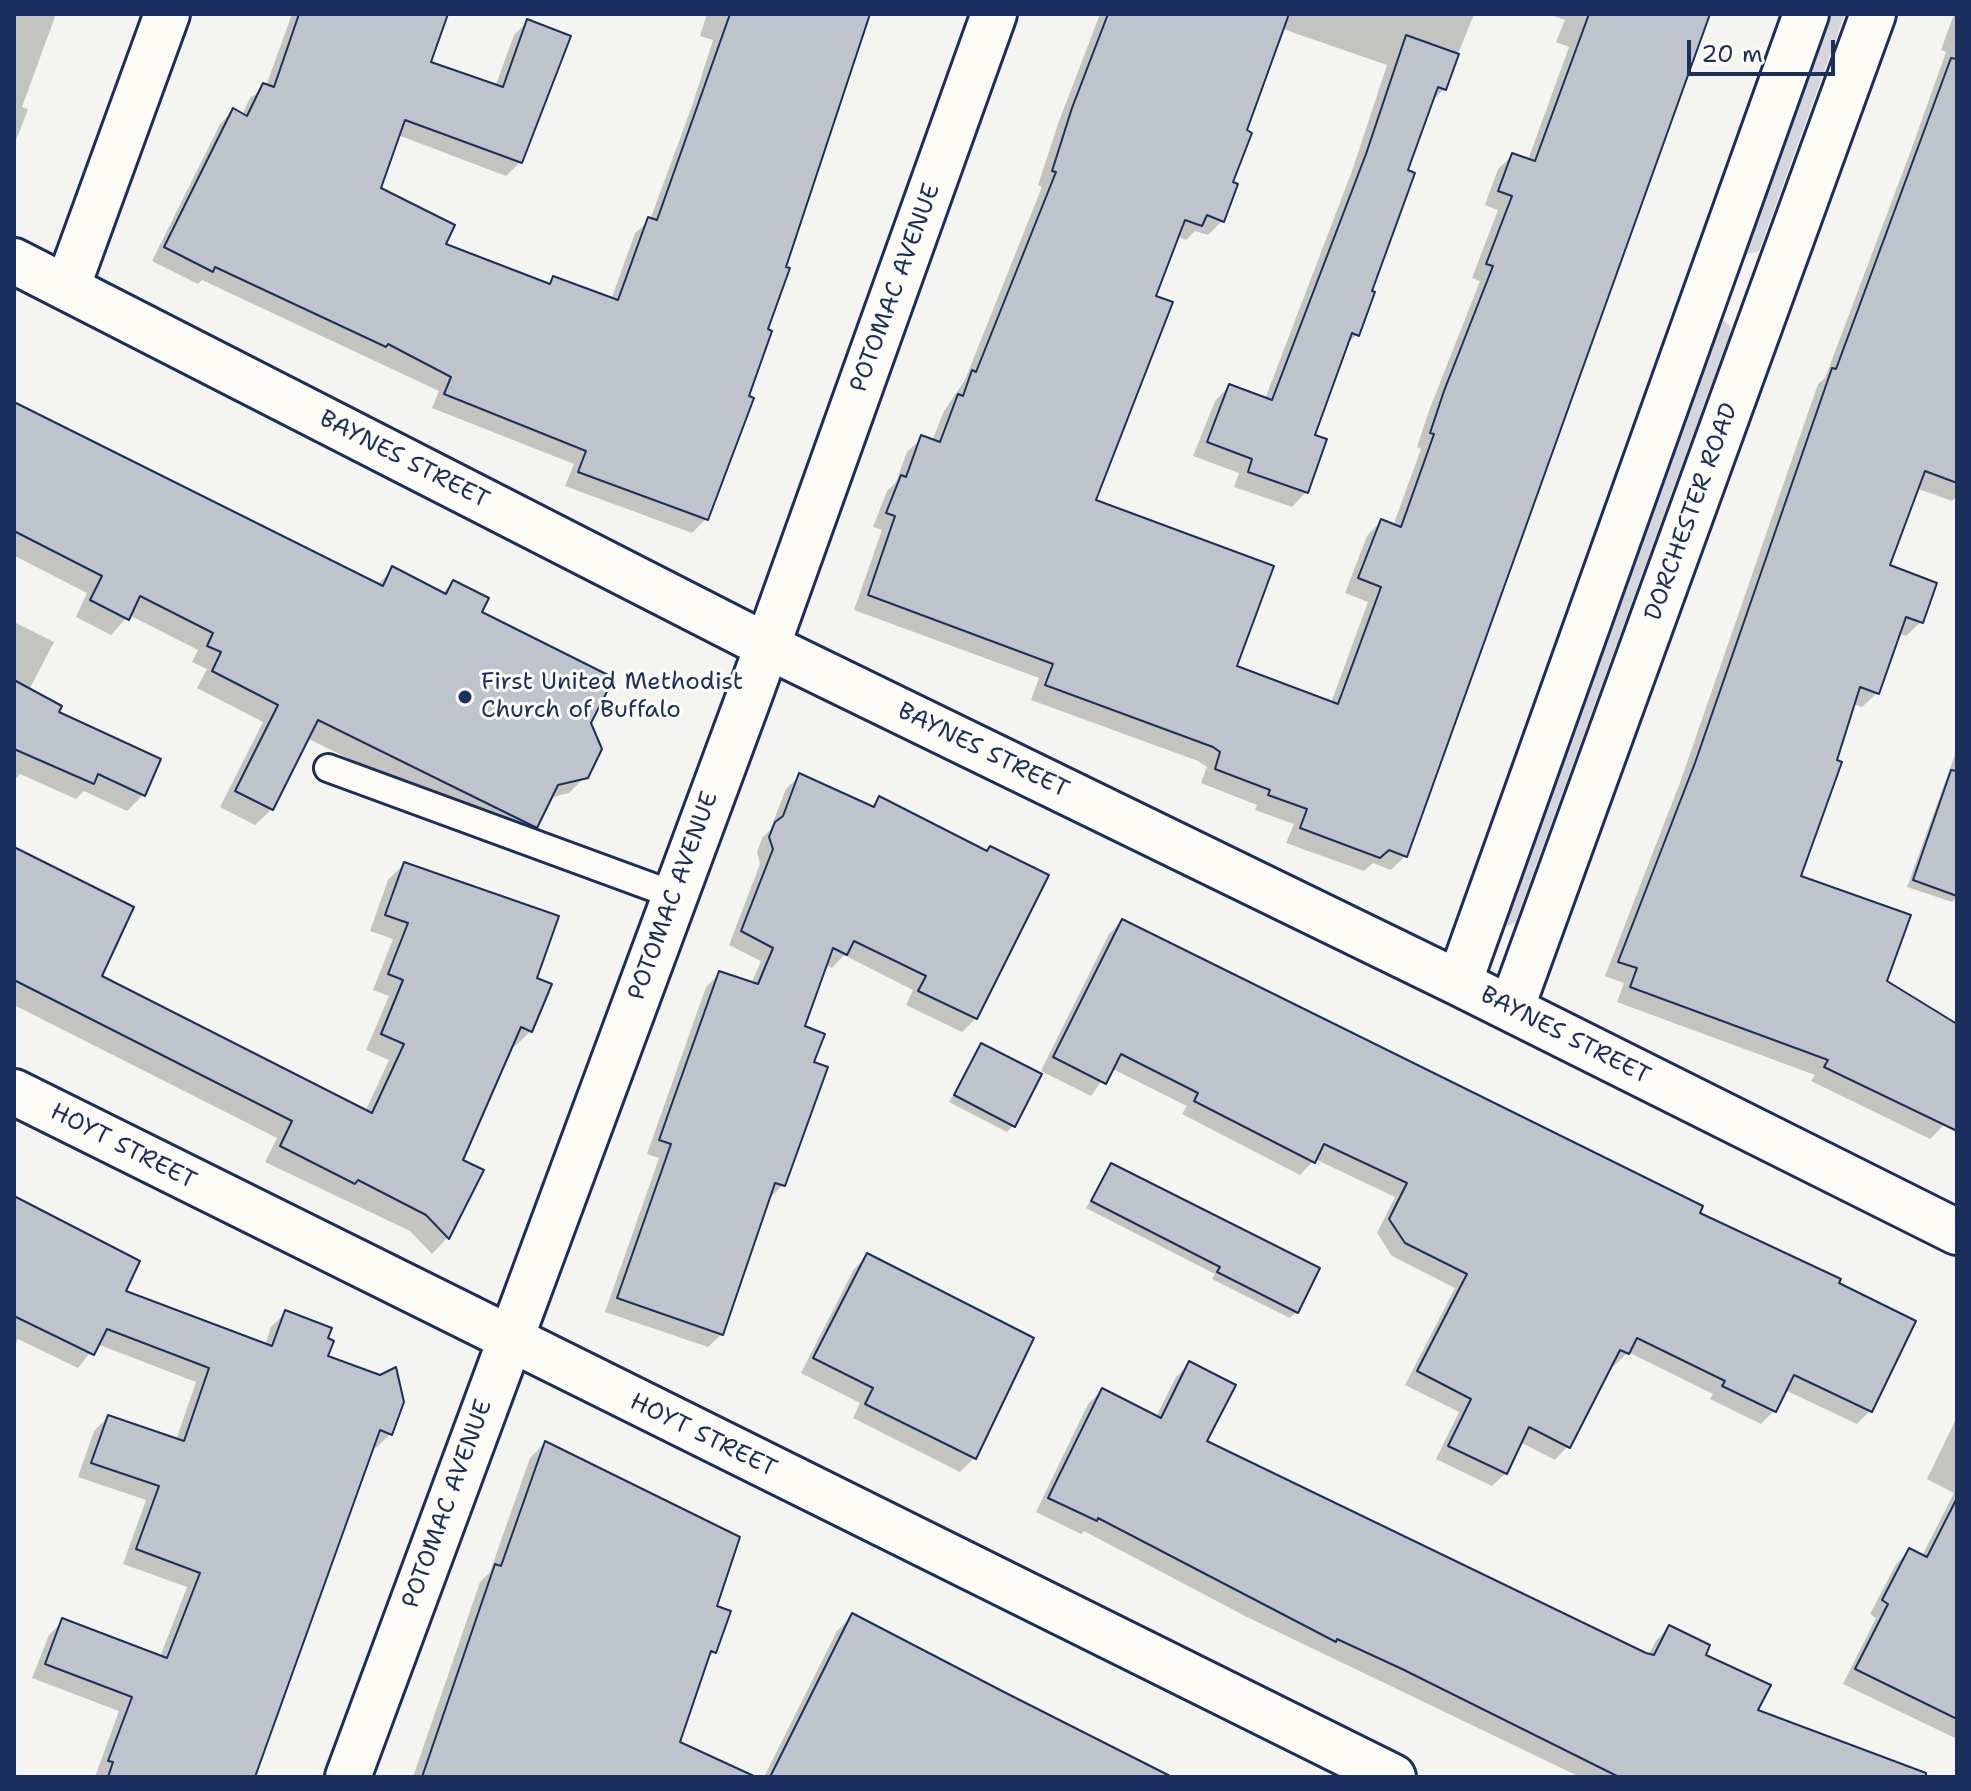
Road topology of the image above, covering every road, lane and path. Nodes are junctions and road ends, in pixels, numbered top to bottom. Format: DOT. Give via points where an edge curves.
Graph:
graph roads {
  1 [pos="167,14"];
  2 [pos="994,14"];
  3 [pos="1806,14"];
  4 [pos="1873,14"];
  5 [pos="14,261"];
  6 [pos="1712,279"];
  7 [pos="67,288"];
  8 [pos="1769,300"];
  9 [pos="767,646"];
  10 [pos="328,768"];
  11 [pos="674,895"];
  12 [pos="1459,983"];
  13 [pos="1511,1009"];
  14 [pos="14,1092"];
  15 [pos="1957,1232"];
  16 [pos="509,1341"];
  17 [pos="348,1777"];
  18 [pos="1393,1777"];
  1 -- 7 [label="street"];
  2 -- 9 [label="street, POTOMAC AVENUE"];
  3 -- 6 [label="street"];
  4 -- 8 [label="street, DORCHESTER ROAD"];
  5 -- 7 [label="street, BAYNES STREET"];
  6 -- 8 [label="street"];
  6 -- 12 [label="street"];
  7 -- 9 [label="street, BAYNES STREET"];
  8 -- 13 [label="street, DORCHESTER ROAD"];
  9 -- 11 [label="street, POTOMAC AVENUE"];
  9 -- 12 [label="street, BAYNES STREET"];
  10 -- 11 [label="lane"];
  11 -- 16 [label="street, POTOMAC AVENUE"];
  12 -- 13 [label="street, BAYNES STREET"];
  13 -- 15 [label="street, BAYNES STREET"];
  14 -- 16 [label="street, HOYT STREET"];
  16 -- 17 [label="street, POTOMAC AVENUE"];
  16 -- 18 [label="street, HOYT STREET"];
}
